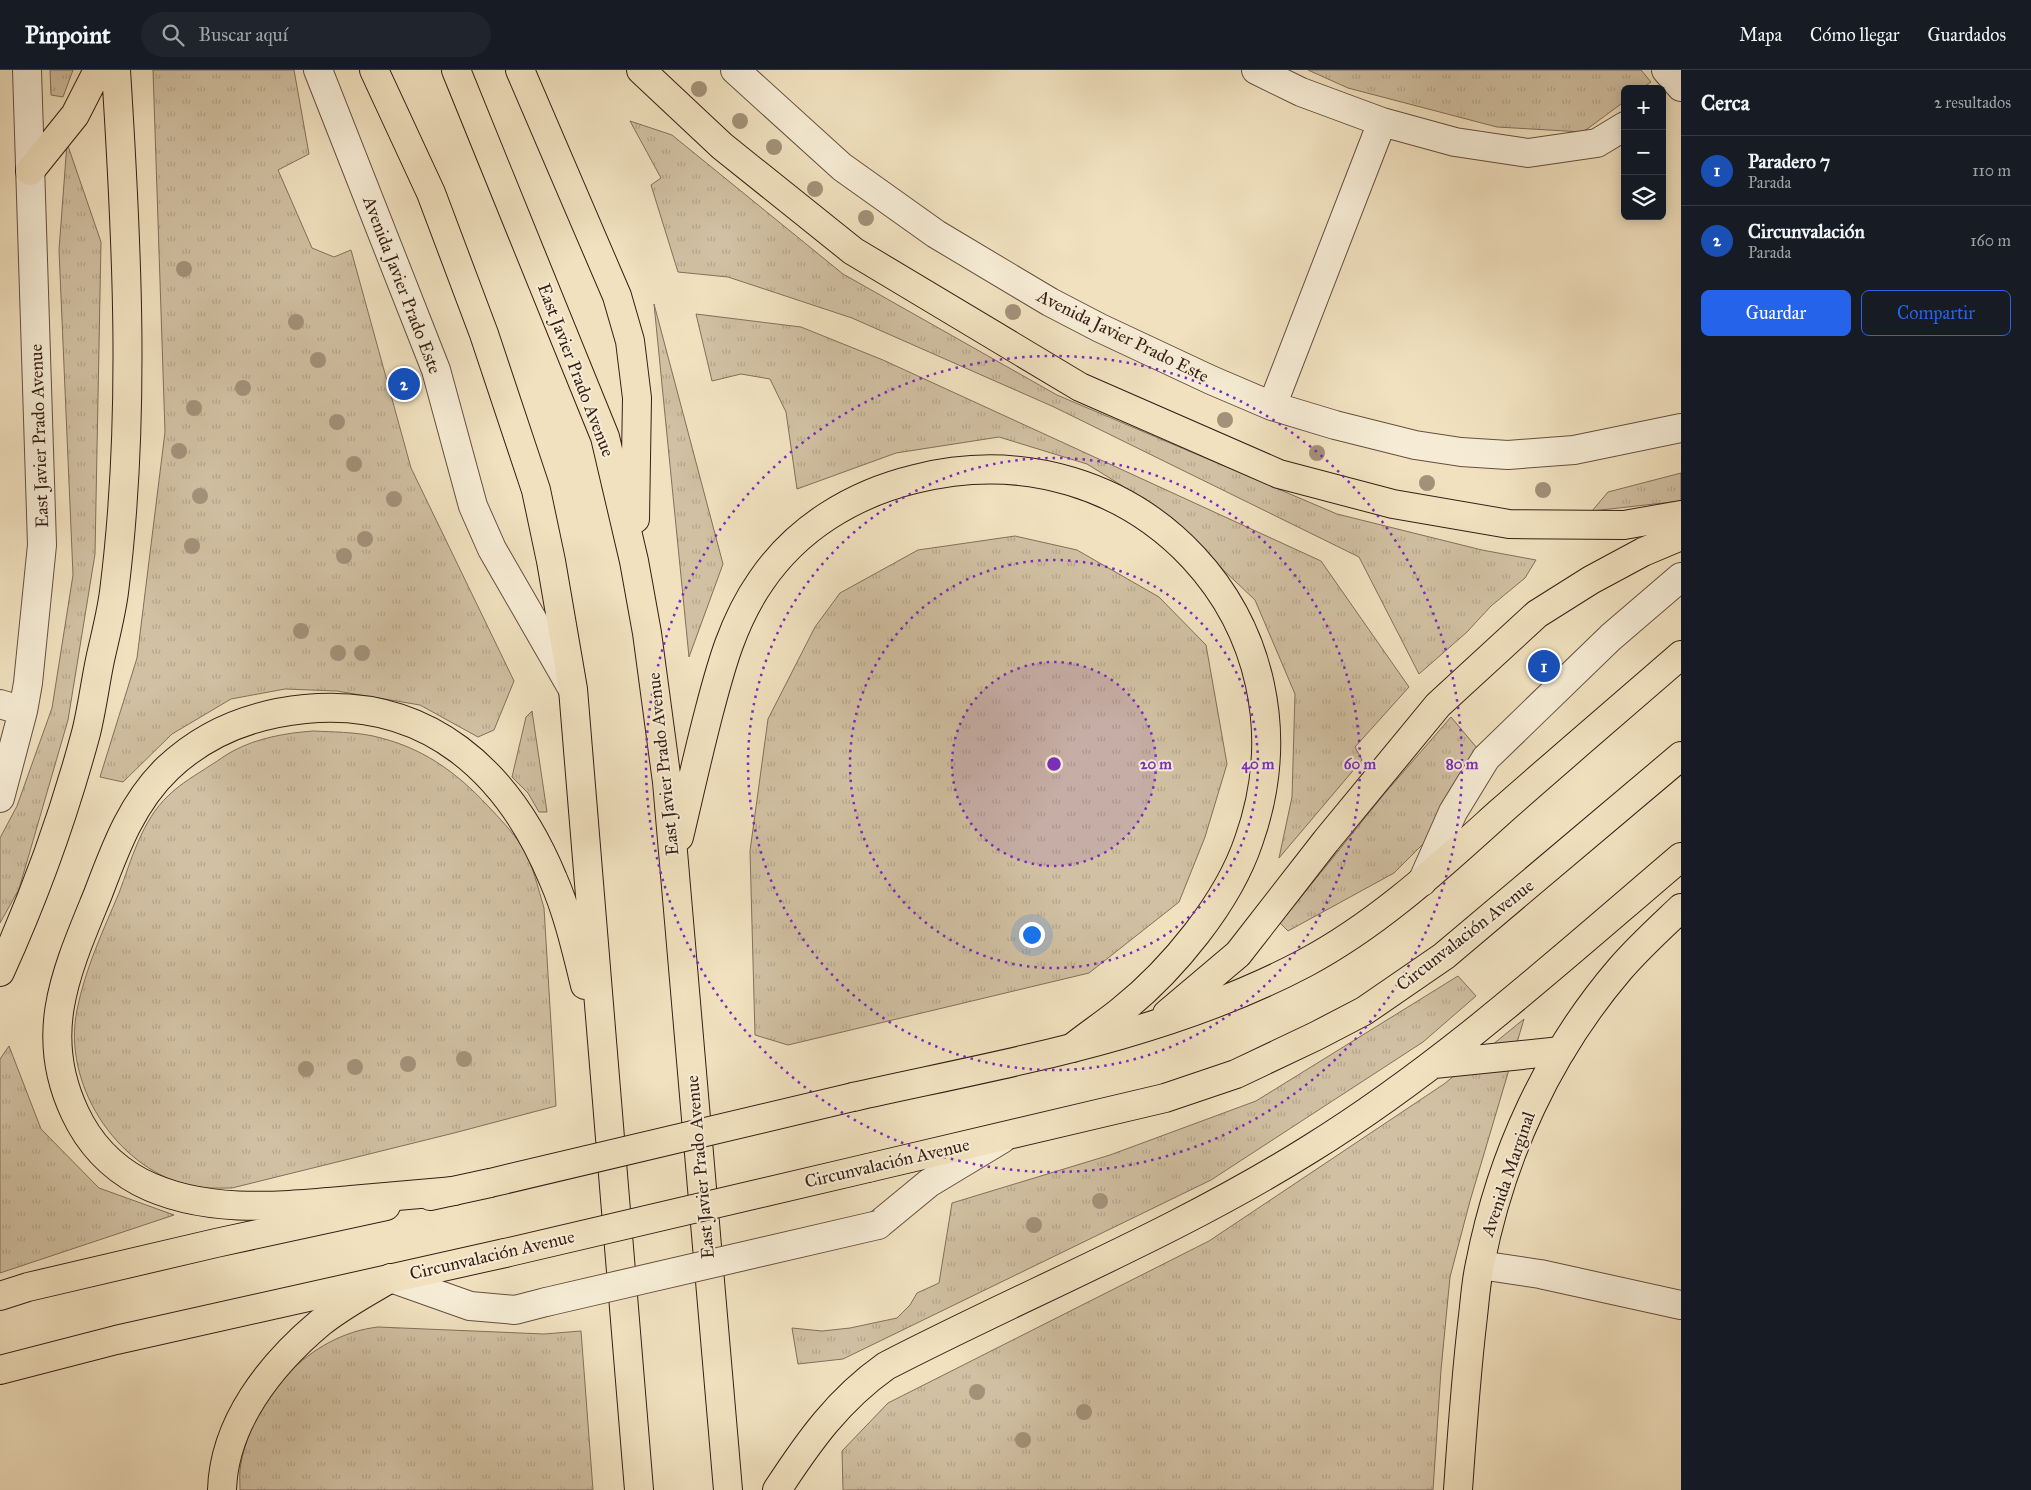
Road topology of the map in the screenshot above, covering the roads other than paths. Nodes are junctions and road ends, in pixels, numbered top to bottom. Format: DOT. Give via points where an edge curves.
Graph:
graph roads {
  1 [pos="27,70"];
  2 [pos="98,70"];
  3 [pos="116,70"];
  4 [pos="318,70"];
  5 [pos="374,70"];
  6 [pos="456,70"];
  7 [pos="520,70"];
  8 [pos="641,70"];
  9 [pos="735,70"];
  10 [pos="1256,70"];
  11 [pos="1666,70"];
  12 [pos="1681,89"];
  13 [pos="1666,99"];
  14 [pos="1382,122"];
  15 [pos="1621,128"];
  16 [pos="30,171"];
  17 [pos="1272,406"];
  18 [pos="1681,428"];
  19 [pos="1681,515"];
  20 [pos="1681,536"];
  21 [pos="634,561"];
  22 [pos="1681,577"];
  23 [pos="1681,655"];
  24 [pos="573,689"];
  25 [pos="11,708"];
  26 [pos="1681,756"];
  27 [pos="0,798"];
  28 [pos="1681,857"];
  29 [pos="674,860"];
  30 [pos="1422,882"];
  31 [pos="1681,908"];
  32 [pos="0,972"];
  33 [pos="1156,1024"];
  34 [pos="602,1048"];
  35 [pos="1072,1048"];
  36 [pos="1561,1051"];
  37 [pos="1434,1064"];
  38 [pos="1012,1133"];
  39 [pos="454,1191"];
  40 [pos="1480,1265"];
  41 [pos="391,1278"];
  42 [pos="0,1296"];
  43 [pos="1681,1305"];
  44 [pos="0,1370"];
  45 [pos="633,1422"];
  46 [pos="222,1490"];
  47 [pos="619,1490"];
  48 [pos="639,1490"];
  49 [pos="728,1490"];
  50 [pos="777,1490"];
  51 [pos="1458,1490"];
  1 -- 16 [label="street, East Javier Prado Avenue"];
  2 -- 16 [label="main road" via="75,115"];
  3 -- 32 [label="main road" via="125,203 127,361 125,485 113,594 86,732 50,849"];
  4 -- 24 [label="street, Avenida Javier Prado Este" via="436,370 473,506 492,550"];
  5 -- 24 [label="main road" via="431,193 484,334 536,490"];
  6 -- 21 [label="main road, East Javier Prado Avenue" via="605,437"];
  7 -- 21 [label="main road" via="617,296 630,341 637,398"];
  8 -- 19 [label="main road" via="722,146 853,251 1080,387 1279,474 1393,504 1509,524 1624,525"];
  9 -- 17 [label="street, Avenida Javier Prado Este" via="842,167 936,234 1100,328"];
  10 -- 14 [label="street" via="1301,92"];
  11 -- 12 [label="street"];
  12 -- 13 [label="street"];
  14 -- 15 [label="street" via="1455,142 1528,152 1597,143"];
  14 -- 17 [label="street"];
  16 -- 25 [label="street, East Javier Prado Avenue" via="42,545 28,683"];
  17 -- 18 [label="street, Avenida Javier Prado Este" via="1375,436 1443,449 1508,455 1574,450"];
  20 -- 33 [label="main road" via="1591,580 1537,614 1438,704 1238,954"];
  21 -- 29 [label="main road, East Javier Prado Avenue" via="658,705"];
  22 -- 30 [label="street" via="1604,643 1486,758 1452,812"];
  23 -- 30 [label="main road"];
  24 -- 34 [label="main road"];
  25 -- 27 [label="street, East Javier Prado Avenue"];
  26 -- 38 [label="main road, Circunvalación Avenue" via="1444,956 1364,1010 1266,1061 1205,1086"];
  28 -- 37 [label="main road"];
  29 -- 35 [label="main road" via="718,673 729,643 761,581 799,538 821,520 872,492 927,476 965,470 1003,470 1064,479 1093,489 1148,518 1172,537 1196,559 1234,611 1256,667 1262,696 1266,725 1265,774 1258,814 1248,844 1214,909 1157,978 1123,1010"];
  29 -- 49 [label="main road, East Javier Prado Avenue"];
  30 -- 33 [label="main road" via="1384,913 1305,963 1210,1006"];
  31 -- 36 [label="main road, Avenida Marginal" via="1619,970"];
  33 -- 35 [label="main road"];
  34 -- 39 [label="main road" via="568,920 540,850 526,821 512,802 459,748 418,725 393,716 366,710 319,708 267,714 247,720 202,742 167,769 134,811 122,834 90,912 59,1005 57,1054 62,1080 92,1144 124,1173 143,1184 181,1197 231,1205 316,1203"];
  34 -- 45 [label="main road"];
  35 -- 39 [label="main road, bridge"];
  36 -- 37 [label="main road"];
  36 -- 40 [label="main road, Avenida Marginal" via="1524,1120 1512,1151"];
  37 -- 50 [label="main road" via="1310,1149 1216,1203 886,1366 844,1400 821,1426"];
  38 -- 41 [label="main road, Circunvalación Avenue, bridge"];
  38 -- 41 [label="street, bridge" via="929,1183 878,1225 515,1310 470,1306"];
  39 -- 42 [label="main road" via="216,1243"];
  40 -- 43 [label="street" via="1540,1274"];
  40 -- 51 [label="main road, Avenida Marginal" via="1467,1363"];
  41 -- 44 [label="main road, Circunvalación Avenue" via="116,1340"];
  41 -- 46 [label="main road" via="321,1322 264,1381 233,1439"];
  45 -- 47 [label="main road"];
  45 -- 48 [label="main road"];
}
